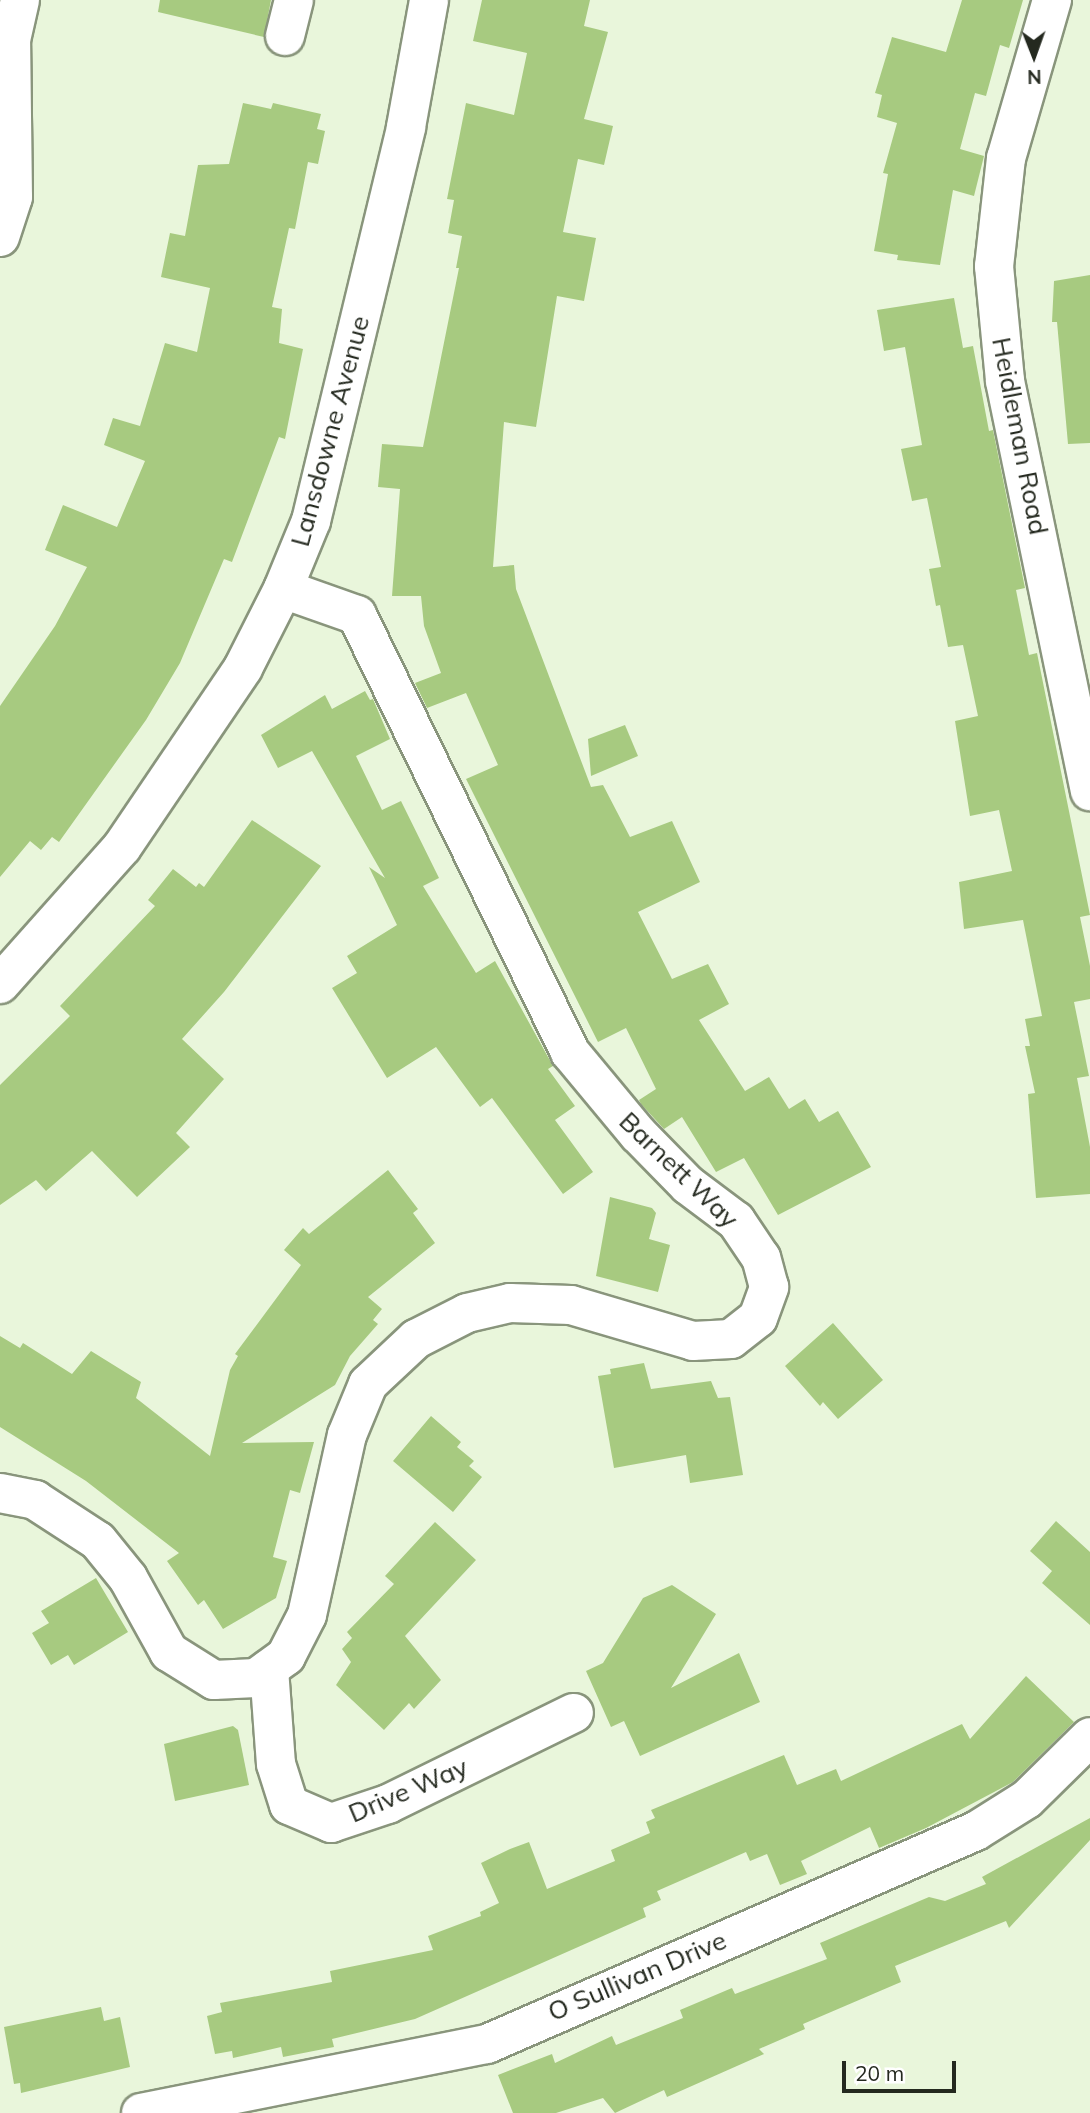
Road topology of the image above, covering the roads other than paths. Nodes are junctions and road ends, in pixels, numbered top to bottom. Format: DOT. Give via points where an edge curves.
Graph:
graph roads {
  1 [pos="20,0"];
  2 [pos="294,0"];
  3 [pos="429,0"];
  4 [pos="1052,0"];
  5 [pos="285,36"];
  6 [pos="6,49"];
  7 [pos="0,237"];
  8 [pos="283,589"];
  9 [pos="1090,791"];
  10 [pos="0,984"];
  11 [pos="0,1493"];
  12 [pos="269,1669"];
  13 [pos="574,1713"];
  14 [pos="1090,1737"];
  15 [pos="141,2113"];
  1 -- 6 [label="street"];
  2 -- 5 [label="street"];
  3 -- 8 [label="street, Lansdowne Avenue" via="406,127 311,521"];
  4 -- 9 [label="street, Heidleman Road" via="1006,158 994,266 1004,381"];
  6 -- 7 [label="street" via="13,197"];
  8 -- 10 [label="street, Lansdowne Avenue" via="243,668 122,847"];
  8 -- 12 [label="street, Barnett Way" via="358,615 570,1052 638,1134 688,1185 736,1221 761,1258 769,1287 758,1318 732,1339 693,1341 571,1305 510,1303 467,1313 415,1339 368,1384 347,1435 306,1615 286,1656"];
  11 -- 12 [label="street" via="35,1500 98,1541 128,1578 169,1652 214,1680 256,1678"];
  12 -- 13 [label="street, Drive Way" via="276,1764 289,1805 331,1823 388,1804"];
  14 -- 15 [label="street, O Sullivan Drive" via="1027,1799 975,1831 487,2044"];
}
